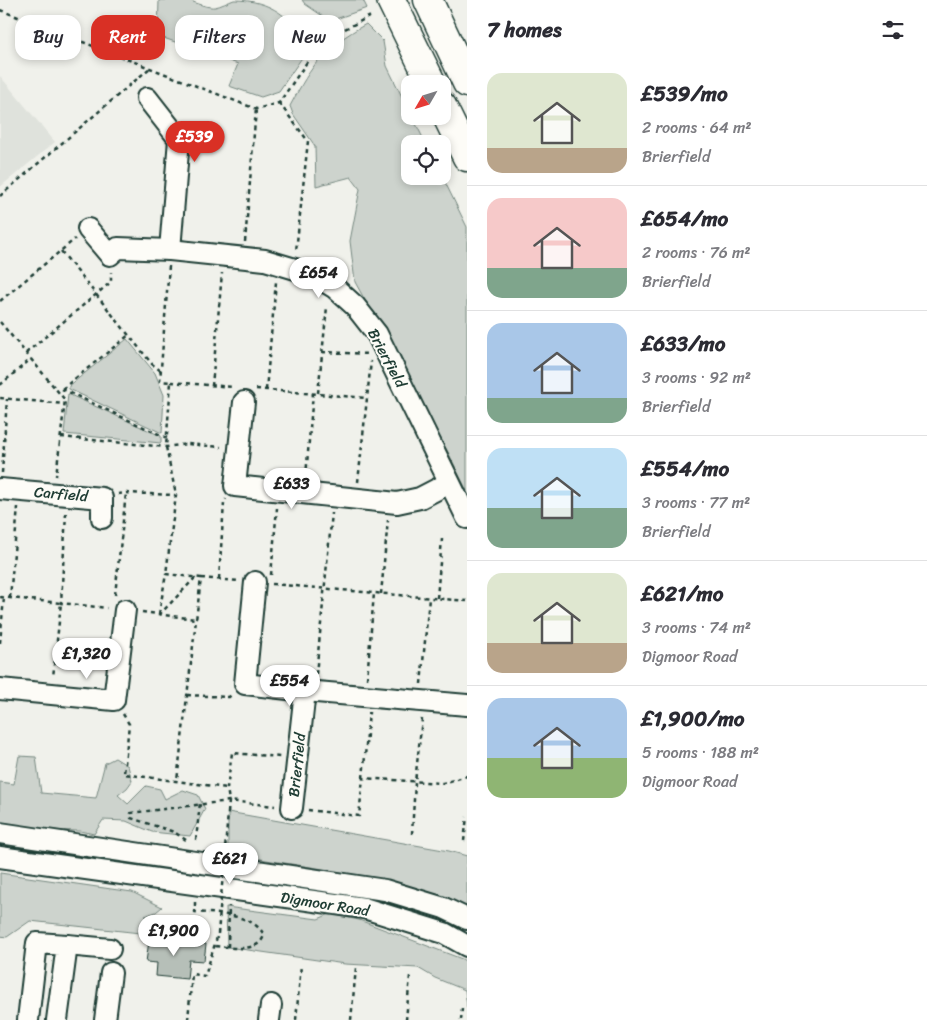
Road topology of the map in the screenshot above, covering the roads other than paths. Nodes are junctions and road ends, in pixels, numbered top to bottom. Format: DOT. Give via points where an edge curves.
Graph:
graph roads {
  1 [pos="428,0"];
  2 [pos="381,8"];
  3 [pos="426,75"];
  4 [pos="467,84"];
  5 [pos="147,98"];
  6 [pos="451,124"];
  7 [pos="467,157"];
  8 [pos="88,229"];
  9 [pos="170,250"];
  10 [pos="244,393"];
  11 [pos="449,483"];
  12 [pos="7,490"];
  13 [pos="102,518"];
  14 [pos="467,518"];
  15 [pos="255,582"];
  16 [pos="119,609"];
  17 [pos="0,689"];
  18 [pos="309,692"];
  19 [pos="467,705"];
  20 [pos="292,808"];
  21 [pos="0,833"];
  22 [pos="0,857"];
  23 [pos="467,919"];
  24 [pos="67,945"];
  25 [pos="467,946"];
  26 [pos="110,949"];
  27 [pos="111,973"];
  28 [pos="28,1020"];
  29 [pos="57,1020"];
  30 [pos="105,1020"];
  1 -- 4 [label="highway"];
  2 -- 3 [label="highway"];
  5 -- 9 [label="street" via="179,139"];
  6 -- 7 [label="highway"];
  8 -- 9 [label="street, Brierfield" via="110,255 118,248"];
  9 -- 11 [label="street, Brierfield" via="286,265 312,274 335,288 355,306 377,334"];
  10 -- 11 [label="street" via="235,486 389,503 408,502"];
  11 -- 14 [label="street, Brierfield"];
  12 -- 13 [label="street, Carfield" via="102,498"];
  15 -- 18 [label="street" via="245,684"];
  16 -- 17 [label="street" via="114,700"];
  18 -- 19 [label="street"];
  18 -- 20 [label="street, Brierfield"];
  21 -- 23 [label="street, Digmoor Road" via="385,890 444,908"];
  22 -- 25 [label="street, Digmoor Road" via="364,908 444,933"];
  24 -- 26 [label="street"];
  24 -- 28 [label="street" via="37,942"];
  24 -- 29 [label="street"];
  27 -- 30 [label="street"];
}
